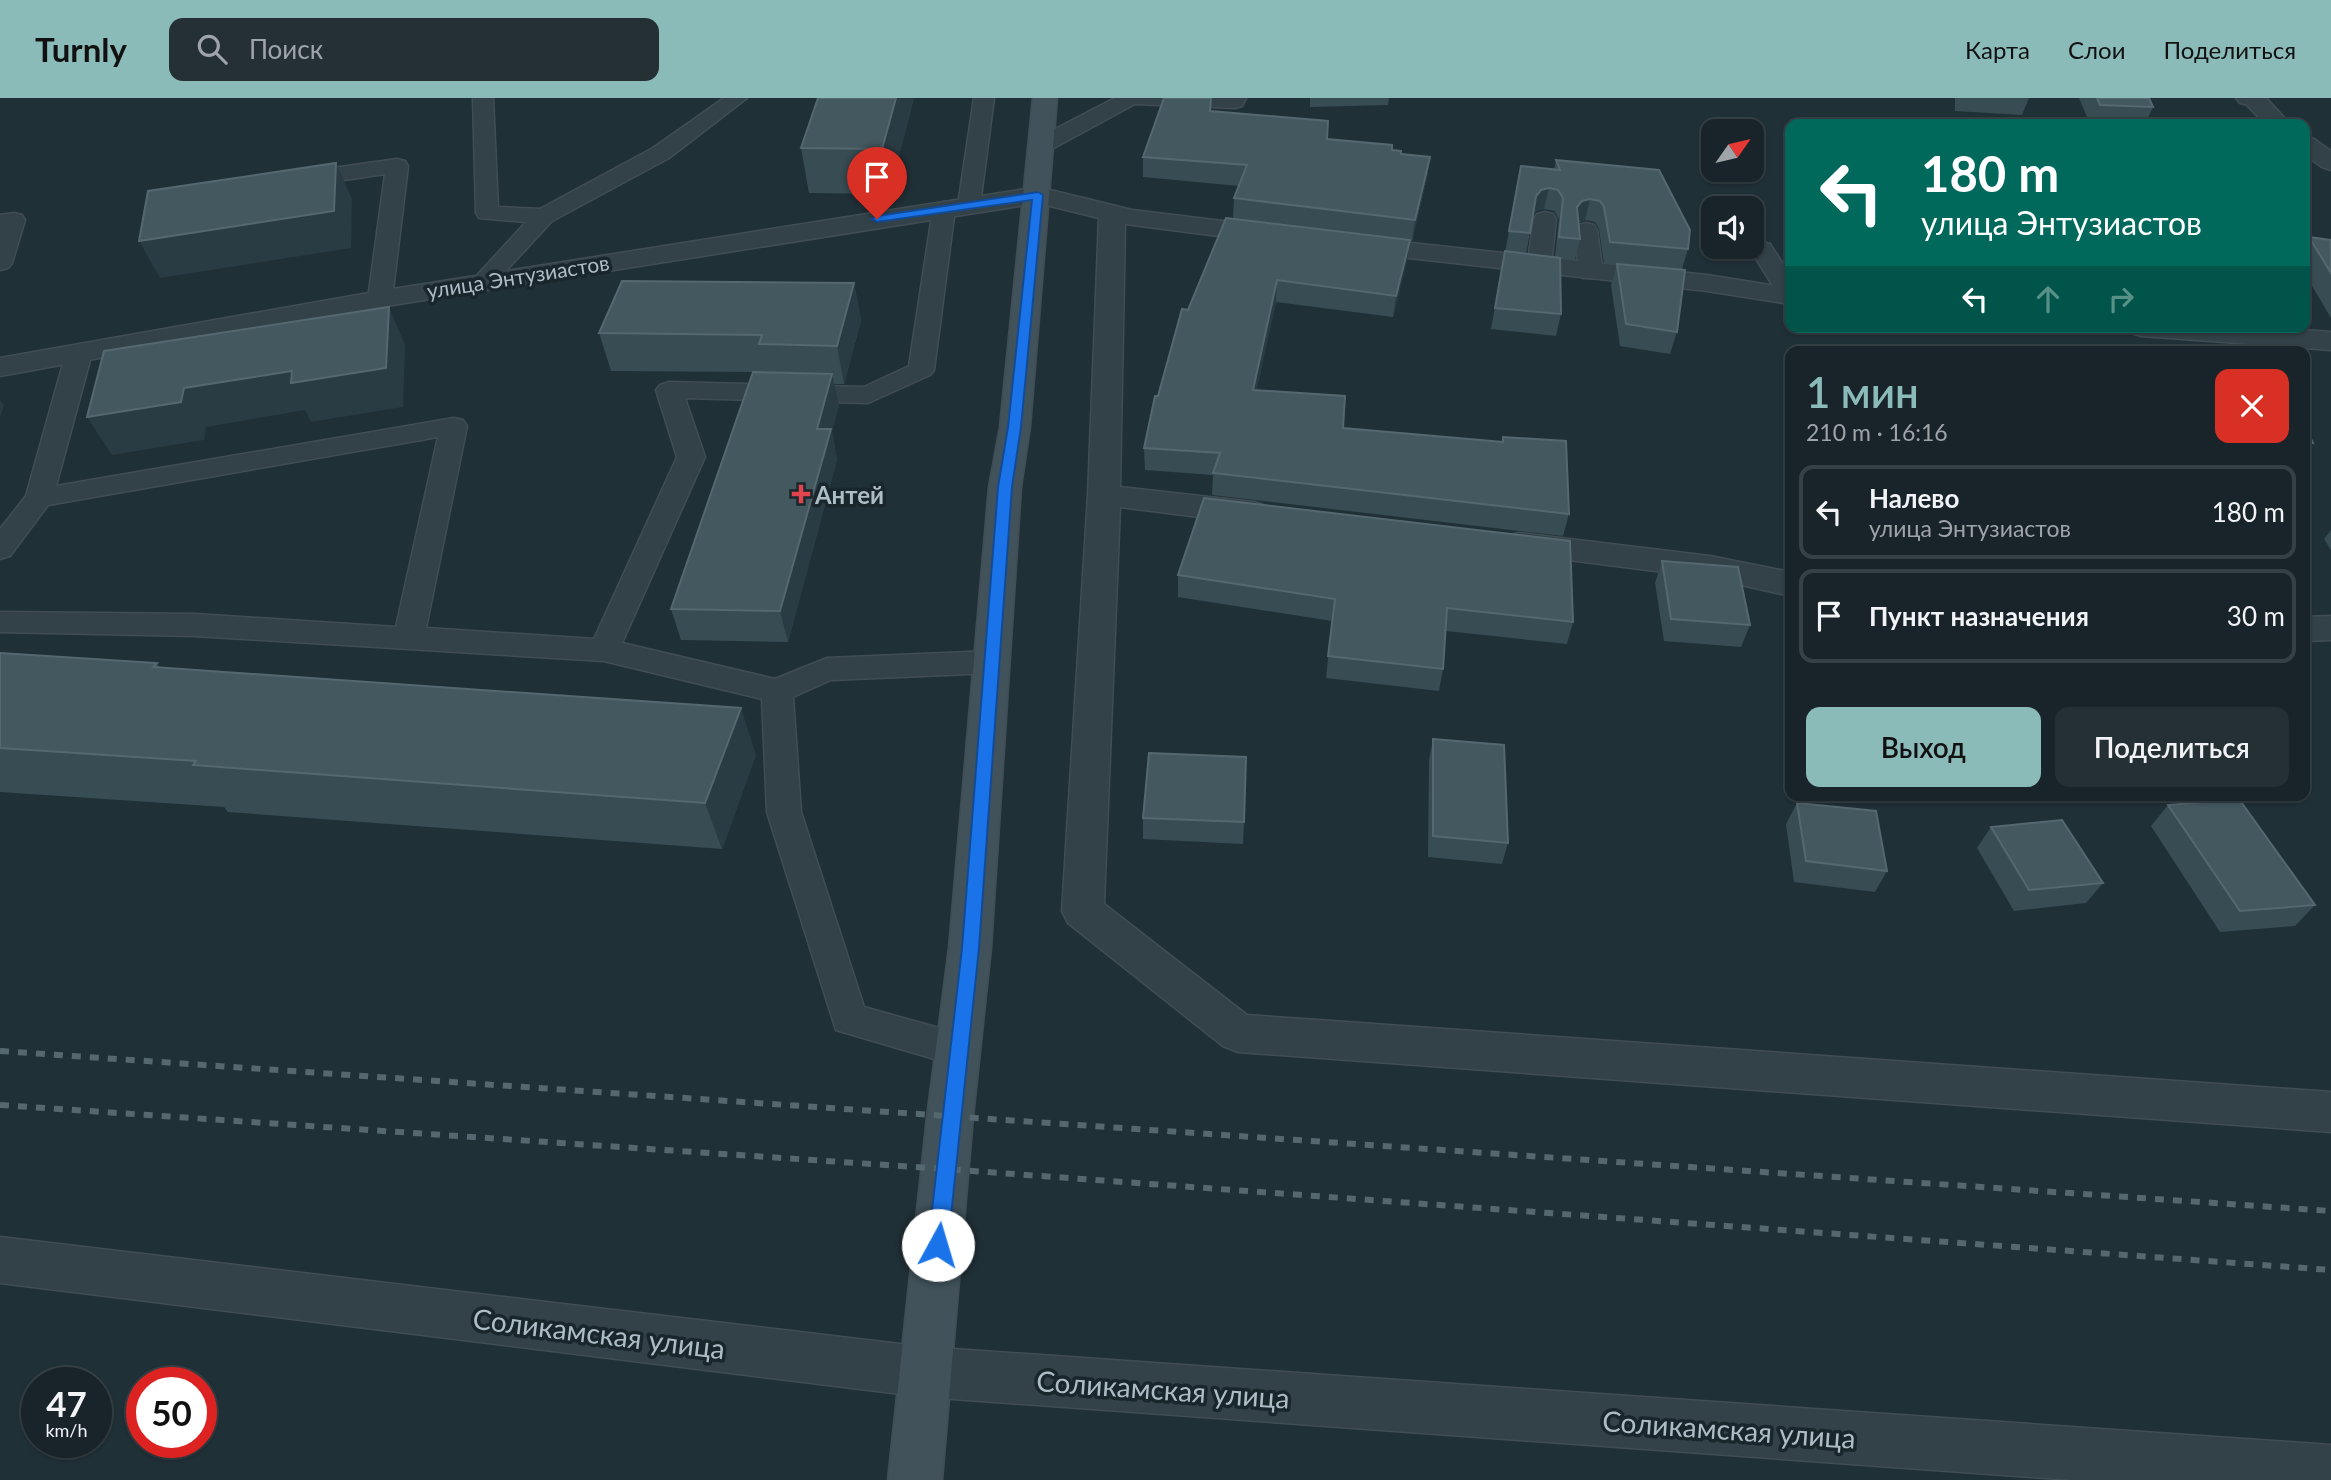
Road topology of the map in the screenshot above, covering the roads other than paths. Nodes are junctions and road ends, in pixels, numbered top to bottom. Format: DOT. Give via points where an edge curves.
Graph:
graph roads {
  1 [pos="483,98"];
  2 [pos="737,98"];
  3 [pos="984,98"];
  4 [pos="1045,98"];
  5 [pos="1132,98"];
  6 [pos="1236,98"];
  7 [pos="2251,98"];
  8 [pos="2273,119"];
  9 [pos="1042,145"];
  10 [pos="2310,147"];
  11 [pos="2331,162"];
  12 [pos="280,182"];
  13 [pos="1038,195"];
  14 [pos="956,207"];
  15 [pos="1112,214"];
  16 [pos="544,216"];
  17 [pos="1545,219"];
  18 [pos="0,222"];
  19 [pos="1586,230"];
  20 [pos="1295,238"];
  21 [pos="1336,243"];
  22 [pos="1764,252"];
  23 [pos="0,263"];
  24 [pos="1539,267"];
  25 [pos="1591,273"];
  26 [pos="484,282"];
  27 [pos="1785,287"];
  28 [pos="1785,294"];
  29 [pos="380,299"];
  30 [pos="2224,333"];
  31 [pos="2331,341"];
  32 [pos="79,353"];
  33 [pos="0,367"];
  34 [pos="1104,495"];
  35 [pos="39,498"];
  36 [pos="1286,517"];
  37 [pos="1491,541"];
  38 [pos="0,549"];
  39 [pos="1785,583"];
  40 [pos="0,622"];
  41 [pos="2331,628"];
  42 [pos="2310,629"];
  43 [pos="409,638"];
  44 [pos="604,650"];
  45 [pos="992,662"];
  46 [pos="777,691"];
  47 [pos="958,1049"];
  48 [pos="2331,1112"];
  49 [pos="0,1260"];
  50 [pos="925,1372"];
  51 [pos="2331,1472"];
  52 [pos="915,1480"];
  1 -- 16 [label="lane" via="487,213"];
  2 -- 16 [label="lane" via="661,153"];
  3 -- 14 [label="lane"];
  4 -- 9 [label="main road"];
  5 -- 6 [label="lane" via="1235,102"];
  5 -- 9 [label="lane"];
  7 -- 8 [label="street"];
  9 -- 13 [label="main road"];
  10 -- 11 [label="street"];
  12 -- 29 [label="lane" via="397,166"];
  13 -- 14 [label="street, улица Энтузиастов"];
  13 -- 15 [label="street"];
  13 -- 45 [label="main road" via="1005,487"];
  14 -- 26 [label="street, улица Энтузиастов"];
  14 -- 44 [label="lane" via="921,370 868,394 669,390 691,457"];
  15 -- 20 [label="street"];
  15 -- 34 [label="street"];
  16 -- 26 [label="lane"];
  17 -- 24 [label="lane"];
  18 -- 23 [label="lane" via="14,219"];
  19 -- 25 [label="lane"];
  21 -- 24 [label="street"];
  22 -- 27 [label="lane"];
  24 -- 25 [label="street"];
  25 -- 28 [label="street"];
  26 -- 29 [label="street, улица Энтузиастов"];
  29 -- 32 [label="street, улица Энтузиастов"];
  30 -- 31 [label="street"];
  32 -- 33 [label="street, улица Энтузиастов"];
  32 -- 35 [label="lane"];
  34 -- 36 [label="street"];
  34 -- 48 [label="street" via="1083,911 1238,1033"];
  35 -- 38 [label="lane"];
  35 -- 43 [label="lane" via="454,426"];
  37 -- 39 [label="street" via="1710,567"];
  40 -- 43 [label="lane" via="195,625"];
  41 -- 42 [label="street"];
  43 -- 44 [label="lane"];
  44 -- 46 [label="lane"];
  45 -- 46 [label="lane" via="827,669"];
  45 -- 47 [label="main road"];
  46 -- 47 [label="lane" via="784,812 849,1018"];
  47 -- 50 [label="main road"];
  49 -- 50 [label="street, Соликамская улица"];
  50 -- 51 [label="street, Соликамская улица"];
  50 -- 52 [label="main road"];
}
